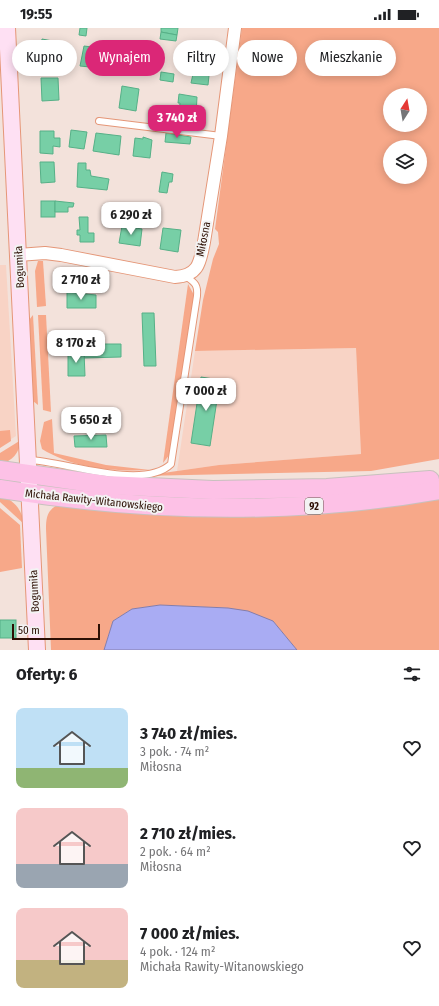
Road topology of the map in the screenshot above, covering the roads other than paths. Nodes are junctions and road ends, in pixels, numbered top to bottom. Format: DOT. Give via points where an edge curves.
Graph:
graph roads {
  1 [pos="7,28"];
  2 [pos="235,28"];
  3 [pos="5,112"];
  4 [pos="99,121"];
  5 [pos="222,136"];
  6 [pos="18,255"];
  7 [pos="187,277"];
  8 [pos="29,467"];
  9 [pos="0,470"];
  10 [pos="439,479"];
  11 [pos="0,489"];
  12 [pos="439,490"];
  13 [pos="30,494"];
  14 [pos="37,650"];
  1 -- 3 [label="street, Bogumiła"];
  2 -- 5 [label="street, Miłosna"];
  3 -- 6 [label="street, Bogumiła"];
  4 -- 5 [label="lane"];
  5 -- 7 [label="street, Miłosna" via="200,258 195,271"];
  6 -- 7 [label="street" via="45,253 154,274"];
  6 -- 8 [label="street, Bogumiła"];
  7 -- 8 [label="lane" via="198,287 171,464 166,468 141,474"];
  8 -- 9 [label="main road, Michała Rawity-Witanowskiego / 92"];
  8 -- 10 [label="main road, Michała Rawity-Witanowskiego / 92" via="106,485 220,490 387,485"];
  8 -- 13 [label="street, Bogumiła"];
  11 -- 13 [label="main road, Michała Rawity-Witanowskiego / 92"];
  12 -- 13 [label="main road, Michała Rawity-Witanowskiego / 92" via="362,502 256,509 94,502"];
  13 -- 14 [label="street, Bogumiła"];
}
